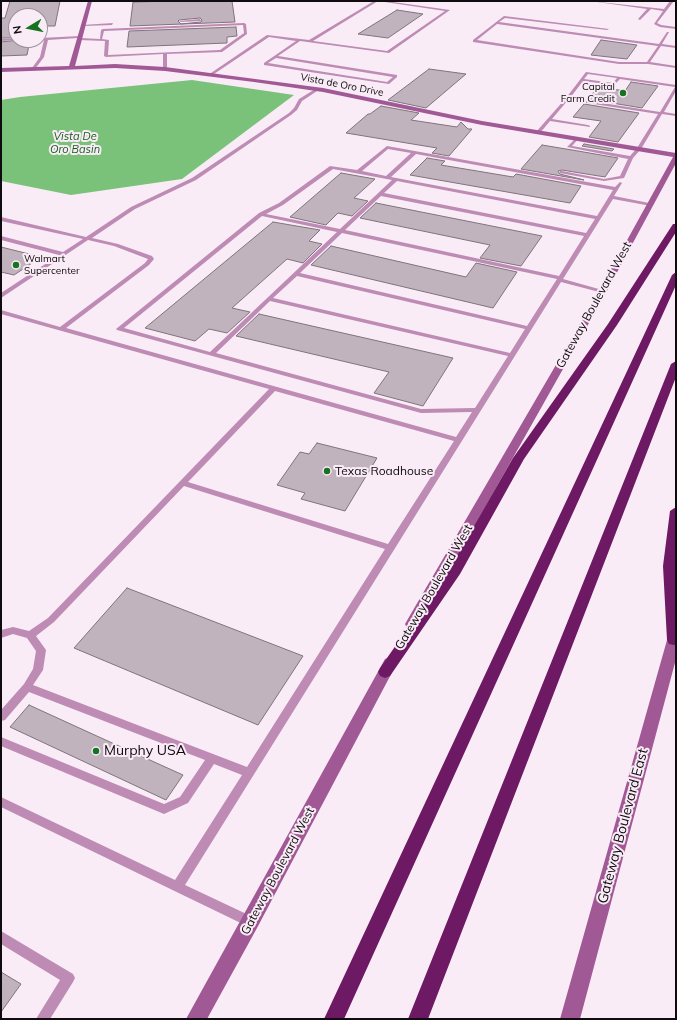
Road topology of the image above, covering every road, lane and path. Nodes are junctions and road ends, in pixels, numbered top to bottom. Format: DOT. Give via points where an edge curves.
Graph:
graph roads {
  1 [pos="90,1"];
  2 [pos="376,1"];
  3 [pos="379,1"];
  4 [pos="592,1"];
  5 [pos="672,1"];
  6 [pos="650,8"];
  7 [pos="665,10"];
  8 [pos="640,19"];
  9 [pos="200,20"];
  10 [pos="178,21"];
  11 [pos="120,23"];
  12 [pos="496,24"];
  13 [pos="84,25"];
  14 [pos="676,28"];
  15 [pos="607,29"];
  16 [pos="668,33"];
  17 [pos="80,38"];
  18 [pos="101,38"];
  19 [pos="48,39"];
  20 [pos="300,40"];
  21 [pos="310,42"];
  22 [pos="660,45"];
  23 [pos="676,47"];
  24 [pos="44,48"];
  25 [pos="165,53"];
  26 [pos="275,57"];
  27 [pos="648,63"];
  28 [pos="72,66"];
  29 [pos="676,67"];
  30 [pos="34,68"];
  31 [pos="165,69"];
  32 [pos="1,70"];
  33 [pos="210,75"];
  34 [pos="619,78"];
  35 [pos="582,80"];
  36 [pos="676,87"];
  37 [pos="318,89"];
  38 [pos="567,99"];
  39 [pos="662,113"];
  40 [pos="676,115"];
  41 [pos="549,120"];
  42 [pos="588,126"];
  43 [pos="538,132"];
  44 [pos="576,138"];
  45 [pos="639,149"];
  46 [pos="415,152"];
  47 [pos="676,156"];
  48 [pos="631,158"];
  49 [pos="358,172"];
  50 [pos="562,172"];
  51 [pos="387,178"];
  52 [pos="395,180"];
  53 [pos="380,194"];
  54 [pos="612,197"];
  55 [pos="651,204"];
  56 [pos="261,214"];
  57 [pos="598,218"];
  58 [pos="1,219"];
  59 [pos="676,226"];
  60 [pos="341,231"];
  61 [pos="588,235"];
  62 [pos="1,238"];
  63 [pos="87,239"];
  64 [pos="64,254"];
  65 [pos="295,274"];
  66 [pos="676,275"];
  67 [pos="560,279"];
  68 [pos="603,291"];
  69 [pos="1,296"];
  70 [pos="269,299"];
  71 [pos="1,312"];
  72 [pos="529,328"];
  73 [pos="61,329"];
  74 [pos="211,354"];
  75 [pos="512,355"];
  76 [pos="676,364"];
  77 [pos="274,388"];
  78 [pos="478,410"];
  79 [pos="459,440"];
  80 [pos="184,482"];
  81 [pos="676,511"];
  82 [pos="391,548"];
  83 [pos="1,634"];
  84 [pos="30,635"];
  85 [pos="675,638"];
  86 [pos="385,672"];
  87 [pos="27,686"];
  88 [pos="1,717"];
  89 [pos="1,742"];
  90 [pos="212,758"];
  91 [pos="249,773"];
  92 [pos="1,802"];
  93 [pos="178,886"];
  94 [pos="251,922"];
  95 [pos="1,937"];
  96 [pos="42,1019"];
  97 [pos="196,1019"];
  98 [pos="334,1019"];
  99 [pos="418,1019"];
  100 [pos="570,1019"];
  1 -- 13 [label="street"];
  2 -- 21 [label="lane"];
  3 -- 21 [label="lane" via="448,10 388,52"];
  4 -- 6 [label="lane"];
  5 -- 7 [label="lane"];
  6 -- 7 [label="lane"];
  6 -- 8 [label="lane"];
  7 -- 14 [label="lane" via="656,24"];
  9 -- 10 [label="lane"];
  11 -- 13 [label="lane"];
  12 -- 15 [label="lane" via="504,17"];
  12 -- 22 [label="lane"];
  12 -- 27 [label="lane" via="474,41 619,63"];
  13 -- 17 [label="street"];
  16 -- 22 [label="lane"];
  17 -- 18 [label="lane"];
  17 -- 19 [label="lane"];
  17 -- 28 [label="street"];
  18 -- 25 [label="lane" via="107,40 106,56"];
  18 -- 25 [label="lane" via="103,30 244,24 246,33 221,51"];
  20 -- 21 [label="lane"];
  20 -- 26 [label="lane"];
  20 -- 33 [label="lane" via="268,36"];
  22 -- 23 [label="lane"];
  22 -- 27 [label="lane"];
  24 -- 30 [label="lane" via="42,57"];
  25 -- 31 [label="lane"];
  26 -- 26 [label="lane" via="265,64 388,83 396,76"];
  27 -- 29 [label="lane"];
  28 -- 30 [label="street, Vista de Oro Drive"];
  28 -- 31 [label="street, Vista de Oro Drive"];
  30 -- 32 [label="street, Vista de Oro Drive"];
  31 -- 33 [label="street, Vista de Oro Drive"];
  33 -- 37 [label="street, Vista de Oro Drive"];
  34 -- 35 [label="lane" via="614,84"];
  34 -- 35 [label="lane" via="587,74"];
  34 -- 36 [label="lane"];
  35 -- 38 [label="lane"];
  36 -- 39 [label="lane"];
  37 -- 43 [label="street, Vista de Oro Drive"];
  37 -- 63 [label="lane" via="300,100 290,114 194,179 133,208"];
  38 -- 39 [label="lane"];
  38 -- 41 [label="lane"];
  39 -- 40 [label="lane"];
  39 -- 45 [label="lane"];
  41 -- 42 [label="lane"];
  41 -- 43 [label="lane"];
  43 -- 44 [label="street, Vista de Oro Drive"];
  44 -- 45 [label="street, Vista de Oro Drive"];
  44 -- 48 [label="lane" via="569,147"];
  45 -- 47 [label="street, Vista de Oro Drive"];
  45 -- 48 [label="lane"];
  46 -- 49 [label="lane" via="388,147"];
  46 -- 51 [label="lane"];
  46 -- 54 [label="lane" via="618,186"];
  47 -- 55 [label="street, Gateway Boulevard West"];
  48 -- 50 [label="lane" via="622,177 604,180"];
  49 -- 51 [label="lane"];
  49 -- 56 [label="lane" via="332,167 281,204"];
  51 -- 52 [label="lane"];
  52 -- 53 [label="lane"];
  52 -- 57 [label="lane"];
  53 -- 60 [label="lane"];
  53 -- 61 [label="lane"];
  54 -- 55 [label="lane"];
  54 -- 57 [label="lane"];
  55 -- 68 [label="street, Gateway Boulevard West"];
  56 -- 60 [label="lane"];
  56 -- 74 [label="lane" via="120,329"];
  57 -- 61 [label="lane"];
  58 -- 63 [label="lane"];
  59 -- 86 [label="highway" via="612,325 519,458 455,571"];
  60 -- 65 [label="lane"];
  60 -- 67 [label="lane"];
  61 -- 67 [label="lane"];
  62 -- 64 [label="lane"];
  63 -- 64 [label="lane"];
  63 -- 73 [label="lane" via="144,254 151,259"];
  64 -- 69 [label="lane"];
  65 -- 70 [label="lane"];
  65 -- 72 [label="lane"];
  66 -- 98 [label="highway"];
  67 -- 68 [label="lane"];
  67 -- 72 [label="lane"];
  68 -- 86 [label="street, Gateway Boulevard West"];
  70 -- 74 [label="lane"];
  70 -- 75 [label="lane"];
  71 -- 73 [label="lane"];
  72 -- 75 [label="lane"];
  73 -- 77 [label="lane"];
  74 -- 78 [label="lane" via="421,410"];
  75 -- 78 [label="lane"];
  76 -- 99 [label="highway"];
  77 -- 79 [label="lane"];
  77 -- 80 [label="lane"];
  78 -- 79 [label="lane"];
  79 -- 82 [label="lane"];
  80 -- 82 [label="lane"];
  80 -- 84 [label="lane" via="51,620"];
  81 -- 85 [label="highway" via="669,566"];
  82 -- 91 [label="lane"];
  83 -- 84 [label="lane" via="13,630"];
  84 -- 87 [label="lane" via="41,650 38,670"];
  85 -- 100 [label="street, Gateway Boulevard East"];
  86 -- 94 [label="street, Gateway Boulevard West"];
  87 -- 88 [label="lane"];
  87 -- 90 [label="lane"];
  89 -- 90 [label="lane" via="164,809 184,800"];
  90 -- 91 [label="lane"];
  91 -- 93 [label="lane"];
  92 -- 93 [label="lane"];
  93 -- 94 [label="lane"];
  94 -- 97 [label="street, Gateway Boulevard West"];
  95 -- 96 [label="lane" via="69,978"];
}
